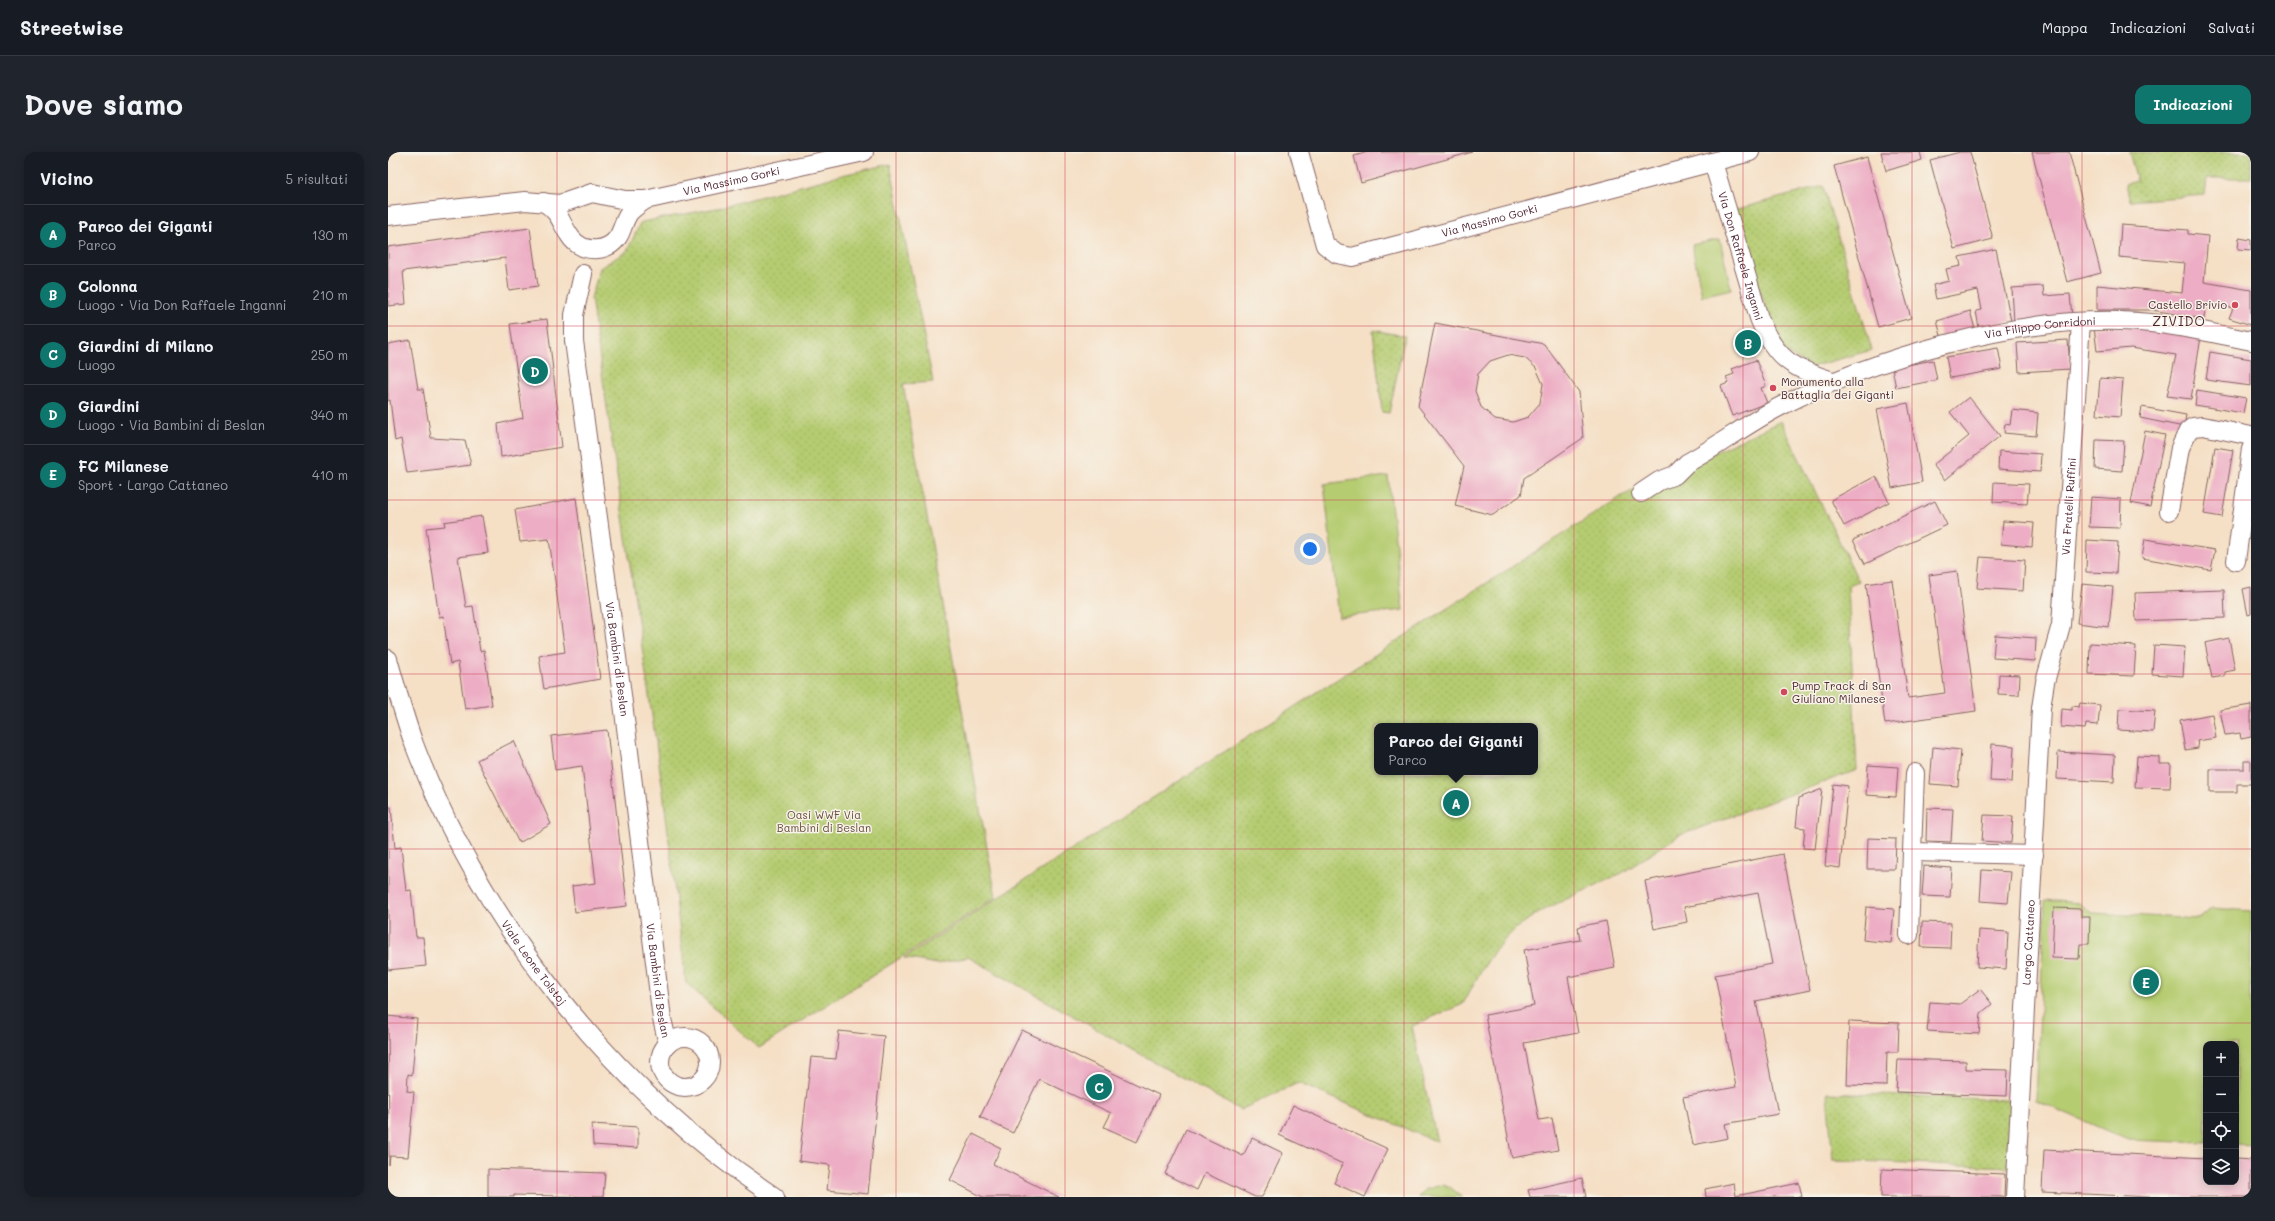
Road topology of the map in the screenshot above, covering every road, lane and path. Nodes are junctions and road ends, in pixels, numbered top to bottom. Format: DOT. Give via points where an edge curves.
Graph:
graph roads {
  1 [pos="864,152"];
  2 [pos="1299,152"];
  3 [pos="1750,152"];
  4 [pos="1713,162"];
  5 [pos="606,196"];
  6 [pos="577,199"];
  7 [pos="645,200"];
  8 [pos="544,202"];
  9 [pos="388,216"];
  10 [pos="621,230"];
  11 [pos="572,236"];
  12 [pos="606,246"];
  13 [pos="583,274"];
  14 [pos="2081,322"];
  15 [pos="2251,341"];
  16 [pos="1836,382"];
  17 [pos="2251,436"];
  18 [pos="2251,449"];
  19 [pos="1641,493"];
  20 [pos="2169,511"];
  21 [pos="2236,561"];
  22 [pos="388,659"];
  23 [pos="2043,689"];
  24 [pos="395,711"];
  25 [pos="1915,773"];
  26 [pos="1912,852"];
  27 [pos="2034,855"];
  28 [pos="1909,935"];
  29 [pos="668,1044"];
  30 [pos="775,1197"];
  31 [pos="2015,1197"];
  1 -- 7 [label="street, Via Massimo Gorki"];
  2 -- 4 [label="street, Via Massimo Gorki" via="1323,241 1333,251 1352,257"];
  3 -- 4 [label="street, Via Massimo Gorki"];
  4 -- 16 [label="street, Via Don Raffaele Inganni" via="1759,318 1768,339 1778,354 1793,366 1811,375"];
  5 -- 6 [label="street, Via Massimo Gorki" via="592,193"];
  5 -- 7 [label="street, Via Massimo Gorki" via="625,200"];
  5 -- 10 [label="street" via="615,202 620,210"];
  6 -- 8 [label="street, Via Massimo Gorki" via="560,204"];
  6 -- 11 [label="street" via="567,214"];
  7 -- 10 [label="street, Via Massimo Gorki" via="630,212"];
  8 -- 9 [label="street, Via Massimo Gorki" via="524,201"];
  8 -- 11 [label="street" via="560,216"];
  10 -- 12 [label="street, Via Massimo Gorki" via="616,240"];
  11 -- 12 [label="street" via="591,249"];
  11 -- 13 [label="street, Via Bambini di Beslan" via="581,254"];
  12 -- 13 [label="street, Via Bambini di Beslan" via="593,258"];
  13 -- 29 [label="street, Via Bambini di Beslan" via="574,315 574,341 623,699 662,1019"];
  14 -- 15 [label="street, Via Filippo Corridoni" via="2146,323"];
  14 -- 16 [label="street, Via Filippo Corridoni" via="2011,331 1953,343 1901,358"];
  14 -- 23 [label="street, Via Fratelli Ruffini" via="2061,625"];
  16 -- 19 [label="street, Via Filippo Corridoni" via="1781,406 1687,463 1675,475 1659,481"];
  17 -- 20 [label="street" via="2203,426 2193,427 2180,448"];
  18 -- 21 [label="street"];
  22 -- 24 [label="street, Viale Leone Tolstoj"];
  23 -- 27 [label="street, Largo Cattaneo"];
  24 -- 30 [label="street, Viale Leone Tolstoj" via="450,824 485,888 518,943 538,969 606,1051 674,1120 709,1150"];
  25 -- 26 [label="street"];
  26 -- 27 [label="street"];
  26 -- 28 [label="street"];
  27 -- 31 [label="street, Largo Cattaneo"];
}
